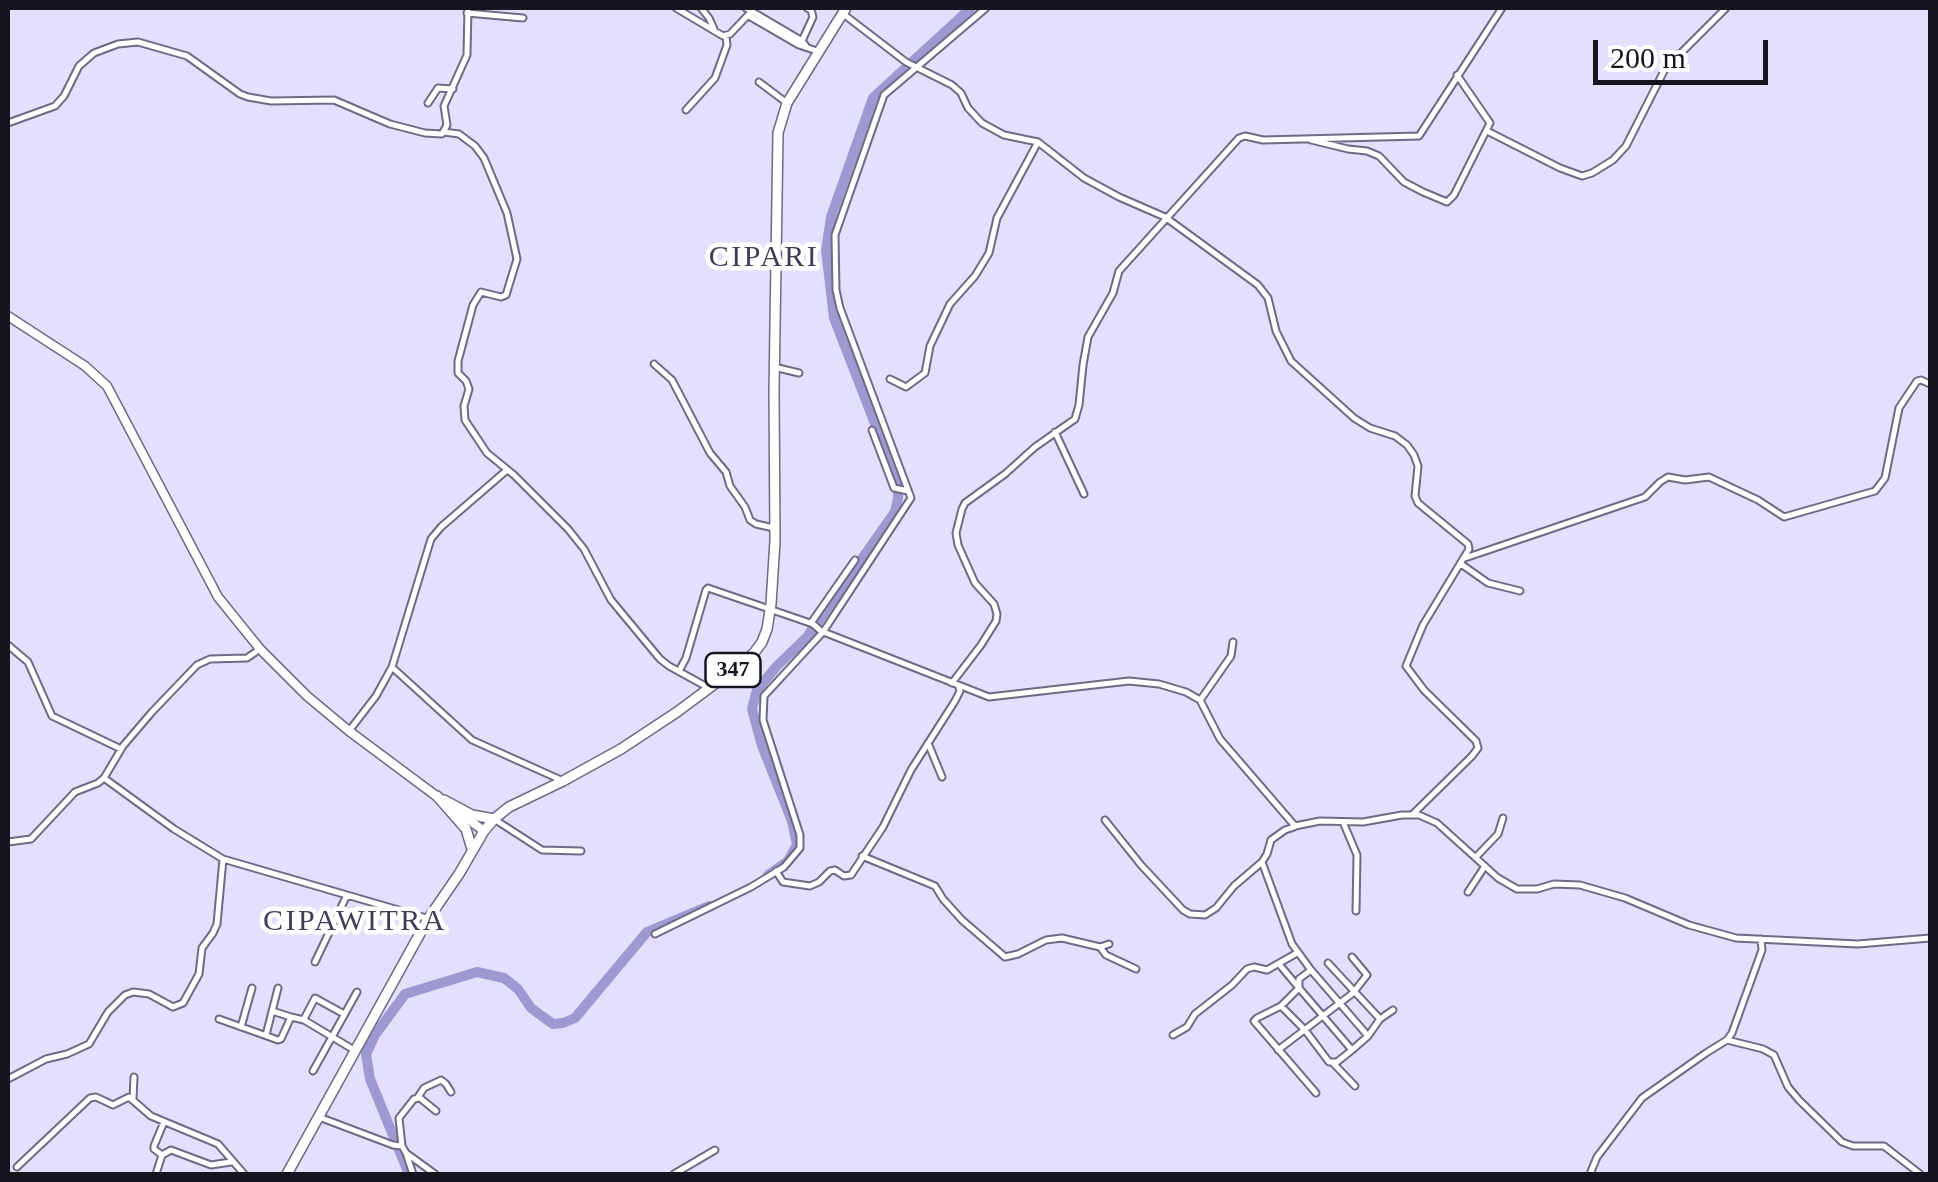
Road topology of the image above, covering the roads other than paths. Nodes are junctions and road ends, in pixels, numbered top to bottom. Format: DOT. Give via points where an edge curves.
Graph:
graph roads {
  1 [pos="676,8"];
  2 [pos="700,8"];
  3 [pos="807,8"];
  4 [pos="986,8"];
  5 [pos="1502,8"];
  6 [pos="1726,8"];
  7 [pos="468,10"];
  8 [pos="844,10"];
  9 [pos="749,12"];
  10 [pos="523,18"];
  11 [pos="715,32"];
  12 [pos="726,36"];
  13 [pos="802,44"];
  14 [pos="818,52"];
  15 [pos="914,67"];
  16 [pos="1456,76"];
  17 [pos="759,82"];
  18 [pos="453,89"];
  19 [pos="428,103"];
  20 [pos="787,103"];
  21 [pos="686,110"];
  22 [pos="8,123"];
  23 [pos="1487,131"];
  24 [pos="444,132"];
  25 [pos="1303,138"];
  26 [pos="1038,142"];
  27 [pos="1166,218"];
  28 [pos="8,316"];
  29 [pos="654,364"];
  30 [pos="774,367"];
  31 [pos="798,373"];
  32 [pos="890,379"];
  33 [pos="1930,384"];
  34 [pos="872,430"];
  35 [pos="1055,432"];
  36 [pos="508,470"];
  37 [pos="908,490"];
  38 [pos="1084,494"];
  39 [pos="774,528"];
  40 [pos="855,560"];
  41 [pos="1463,561"];
  42 [pos="1520,591"];
  43 [pos="770,610"];
  44 [pos="812,623"];
  45 [pos="822,632"];
  46 [pos="1233,642"];
  47 [pos="8,645"];
  48 [pos="260,650"];
  49 [pos="392,667"];
  50 [pos="679,672"];
  51 [pos="955,684"];
  52 [pos="709,688"];
  53 [pos="1200,700"];
  54 [pos="349,731"];
  55 [pos="928,743"];
  56 [pos="121,749"];
  57 [pos="942,777"];
  58 [pos="104,778"];
  59 [pos="563,781"];
  60 [pos="437,796"];
  61 [pos="1413,814"];
  62 [pos="1504,818"];
  63 [pos="494,819"];
  64 [pos="1105,820"];
  65 [pos="1343,822"];
  66 [pos="1295,826"];
  67 [pos="484,831"];
  68 [pos="8,842"];
  69 [pos="472,849"];
  70 [pos="581,851"];
  71 [pos="862,856"];
  72 [pos="1476,857"];
  73 [pos="223,859"];
  74 [pos="1262,862"];
  75 [pos="1484,867"];
  76 [pos="776,872"];
  77 [pos="1468,892"];
  78 [pos="348,895"];
  79 [pos="1356,911"];
  80 [pos="428,919"];
  81 [pos="655,934"];
  82 [pos="1930,938"];
  83 [pos="1761,939"];
  84 [pos="1108,944"];
  85 [pos="1100,946"];
  86 [pos="1297,954"];
  87 [pos="1352,957"];
  88 [pos="314,962"];
  89 [pos="1328,963"];
  90 [pos="1279,964"];
  91 [pos="1136,969"];
  92 [pos="1311,970"];
  93 [pos="252,988"];
  94 [pos="278,988"];
  95 [pos="1299,988"];
  96 [pos="357,992"];
  97 [pos="1353,992"];
  98 [pos="1339,1003"];
  99 [pos="1281,1006"];
  100 [pos="1392,1010"];
  101 [pos="272,1011"];
  102 [pos="344,1014"];
  103 [pos="1320,1016"];
  104 [pos="291,1017"];
  105 [pos="219,1019"];
  106 [pos="1380,1019"];
  107 [pos="304,1020"];
  108 [pos="242,1027"];
  109 [pos="1306,1030"];
  110 [pos="266,1035"];
  111 [pos="1174,1035"];
  112 [pos="333,1036"];
  113 [pos="1368,1036"];
  114 [pos="1727,1040"];
  115 [pos="354,1050"];
  116 [pos="1278,1050"];
  117 [pos="1352,1050"];
  118 [pos="1333,1063"];
  119 [pos="313,1072"];
  120 [pos="134,1077"];
  121 [pos="8,1079"];
  122 [pos="1355,1086"];
  123 [pos="452,1092"];
  124 [pos="1316,1094"];
  125 [pos="418,1097"];
  126 [pos="133,1099"];
  127 [pos="436,1112"];
  128 [pos="318,1116"];
  129 [pos="164,1122"];
  130 [pos="400,1147"];
  131 [pos="715,1150"];
  132 [pos="162,1154"];
  133 [pos="231,1162"];
  134 [pos="17,1167"];
  135 [pos="156,1174"];
  136 [pos="244,1174"];
  137 [pos="287,1174"];
  138 [pos="413,1174"];
  139 [pos="435,1174"];
  140 [pos="674,1174"];
  141 [pos="1590,1174"];
  142 [pos="1920,1174"];
  1 -- 11 [label="street"];
  2 -- 11 [label="street"];
  3 -- 13 [label="street" via="814,17"];
  4 -- 15 [label="street"];
  5 -- 16 [label="street"];
  6 -- 23 [label="street" via="1665,69 1626,146 1592,172 1582,176 1560,168"];
  7 -- 10 [label="street"];
  7 -- 18 [label="street" via="467,55"];
  8 -- 14 [label="main road, 347"];
  8 -- 15 [label="street"];
  9 -- 12 [label="street"];
  9 -- 13 [label="street"];
  11 -- 12 [label="street"];
  12 -- 21 [label="street" via="715,78"];
  13 -- 14 [label="street"];
  14 -- 20 [label="main road, 347"];
  15 -- 26 [label="street" via="952,85 982,123 1004,136"];
  15 -- 37 [label="street" via="882,98 834,240 840,308"];
  16 -- 23 [label="street" via="1488,118"];
  16 -- 25 [label="street" via="1416,138"];
  17 -- 20 [label="street"];
  18 -- 19 [label="street" via="438,88"];
  18 -- 24 [label="street"];
  20 -- 30 [label="main road, 347" via="777,150"];
  22 -- 24 [label="street" via="50,110 84,59 127,42 187,56 248,97 334,100 390,124"];
  23 -- 25 [label="street" via="1447,202 1404,182 1380,156"];
  24 -- 36 [label="street" via="459,134 484,158 517,260 506,295 477,297 457,369 469,389 465,420"];
  25 -- 27 [label="street" via="1239,138"];
  26 -- 27 [label="street" via="1084,178"];
  26 -- 32 [label="street" via="996,221 989,252 950,304 925,373 906,387"];
  27 -- 35 [label="street" via="1117,276 1088,337 1076,417"];
  27 -- 41 [label="street" via="1264,291 1292,361 1354,418 1407,445 1418,466 1418,503 1468,544"];
  28 -- 48 [label="street" via="107,386 218,597"];
  29 -- 39 [label="street" via="672,380 750,520"];
  30 -- 31 [label="street"];
  30 -- 39 [label="main road, 347"];
  33 -- 41 [label="street" via="1916,381 1899,408 1876,492 1784,516 1709,477 1668,477 1644,497"];
  34 -- 37 [label="street" via="897,489"];
  35 -- 38 [label="street"];
  35 -- 51 [label="street" via="962,508 958,545 997,614"];
  36 -- 49 [label="street" via="431,540"];
  36 -- 50 [label="street" via="568,529 611,600"];
  37 -- 45 [label="street" via="911,498"];
  39 -- 43 [label="main road, 347"];
  40 -- 44 [label="street"];
  41 -- 42 [label="street" via="1488,583"];
  41 -- 61 [label="street" via="1406,666 1478,748"];
  43 -- 44 [label="street"];
  43 -- 50 [label="street" via="706,589"];
  43 -- 52 [label="main road, 347" via="754,653"];
  44 -- 45 [label="street"];
  45 -- 51 [label="street"];
  45 -- 76 [label="street" via="763,700 763,720 801,841"];
  46 -- 53 [label="street" via="1232,656"];
  47 -- 56 [label="street" via="28,662 52,716"];
  48 -- 54 [label="street"];
  48 -- 56 [label="street" via="247,658 202,662"];
  49 -- 54 [label="street"];
  49 -- 59 [label="street" via="472,740"];
  50 -- 52 [label="street"];
  51 -- 53 [label="street" via="998,698 1137,681"];
  51 -- 55 [label="street" via="955,702"];
  52 -- 59 [label="main road, 347"];
  53 -- 66 [label="street" via="1220,739"];
  54 -- 60 [label="street"];
  55 -- 57 [label="street"];
  55 -- 71 [label="street"];
  56 -- 58 [label="street"];
  58 -- 68 [label="street" via="75,792 30,839"];
  58 -- 73 [label="street"];
  59 -- 63 [label="main road, 347"];
  60 -- 63 [label="main road"];
  60 -- 67 [label="street"];
  60 -- 69 [label="main road" via="466,829"];
  61 -- 65 [label="street"];
  61 -- 72 [label="street" via="1437,823"];
  62 -- 72 [label="street"];
  63 -- 67 [label="main road, 347"];
  63 -- 70 [label="street" via="542,850"];
  64 -- 74 [label="street" via="1190,914 1216,908"];
  65 -- 66 [label="street"];
  65 -- 79 [label="street" via="1357,855"];
  66 -- 74 [label="street" via="1271,840"];
  67 -- 69 [label="main road, 347"];
  69 -- 80 [label="main road, 347"];
  71 -- 76 [label="street" via="849,876 830,871 810,886 784,882"];
  71 -- 85 [label="street" via="936,887 1005,957 1063,938"];
  72 -- 75 [label="street"];
  73 -- 78 [label="street"];
  73 -- 121 [label="street" via="217,924 184,1003 170,1006 140,992 124,995 89,1044"];
  74 -- 86 [label="street"];
  75 -- 77 [label="street"];
  75 -- 83 [label="street" via="1517,888 1580,886 1736,938"];
  76 -- 81 [label="street"];
  78 -- 80 [label="street"];
  78 -- 88 [label="street"];
  80 -- 115 [label="main road, 347"];
  82 -- 83 [label="street" via="1858,944"];
  83 -- 114 [label="street"];
  84 -- 85 [label="street"];
  85 -- 91 [label="street"];
  86 -- 90 [label="street"];
  86 -- 92 [label="street"];
  87 -- 97 [label="street" via="1367,975"];
  89 -- 97 [label="street"];
  90 -- 95 [label="street"];
  90 -- 111 [label="street" via="1247,968"];
  92 -- 95 [label="street" via="1298,978"];
  92 -- 98 [label="street"];
  93 -- 108 [label="street"];
  94 -- 101 [label="street"];
  95 -- 99 [label="street"];
  95 -- 103 [label="street"];
  96 -- 102 [label="street"];
  97 -- 98 [label="street"];
  97 -- 106 [label="street"];
  98 -- 103 [label="street"];
  98 -- 113 [label="street"];
  99 -- 109 [label="street"];
  99 -- 116 [label="street" via="1254,1020"];
  100 -- 106 [label="street"];
  101 -- 104 [label="street"];
  101 -- 110 [label="street"];
  102 -- 107 [label="street" via="315,998"];
  102 -- 112 [label="street"];
  103 -- 109 [label="street"];
  103 -- 117 [label="street"];
  104 -- 107 [label="street"];
  104 -- 110 [label="street" via="282,1039"];
  105 -- 108 [label="street"];
  106 -- 113 [label="street"];
  107 -- 112 [label="street"];
  108 -- 110 [label="street"];
  109 -- 116 [label="street"];
  109 -- 118 [label="street"];
  112 -- 115 [label="street"];
  112 -- 119 [label="street"];
  113 -- 117 [label="street"];
  114 -- 141 [label="street" via="1642,1098"];
  114 -- 142 [label="street" via="1774,1055 1788,1087 1842,1142 1884,1146"];
  115 -- 128 [label="main road, 347"];
  116 -- 124 [label="street"];
  117 -- 118 [label="street"];
  118 -- 122 [label="street"];
  120 -- 126 [label="street"];
  123 -- 125 [label="street" via="441,1080"];
  125 -- 127 [label="street"];
  125 -- 130 [label="street" via="398,1118"];
  126 -- 129 [label="street"];
  126 -- 134 [label="street" via="113,1105 90,1098"];
  128 -- 130 [label="street"];
  128 -- 137 [label="main road, 347"];
  129 -- 132 [label="street" via="154,1149"];
  129 -- 133 [label="street" via="218,1144"];
  130 -- 138 [label="street"];
  130 -- 139 [label="street"];
  131 -- 140 [label="street"];
  132 -- 133 [label="street" via="170,1150 211,1166"];
  132 -- 135 [label="street"];
  133 -- 136 [label="street"];
}
